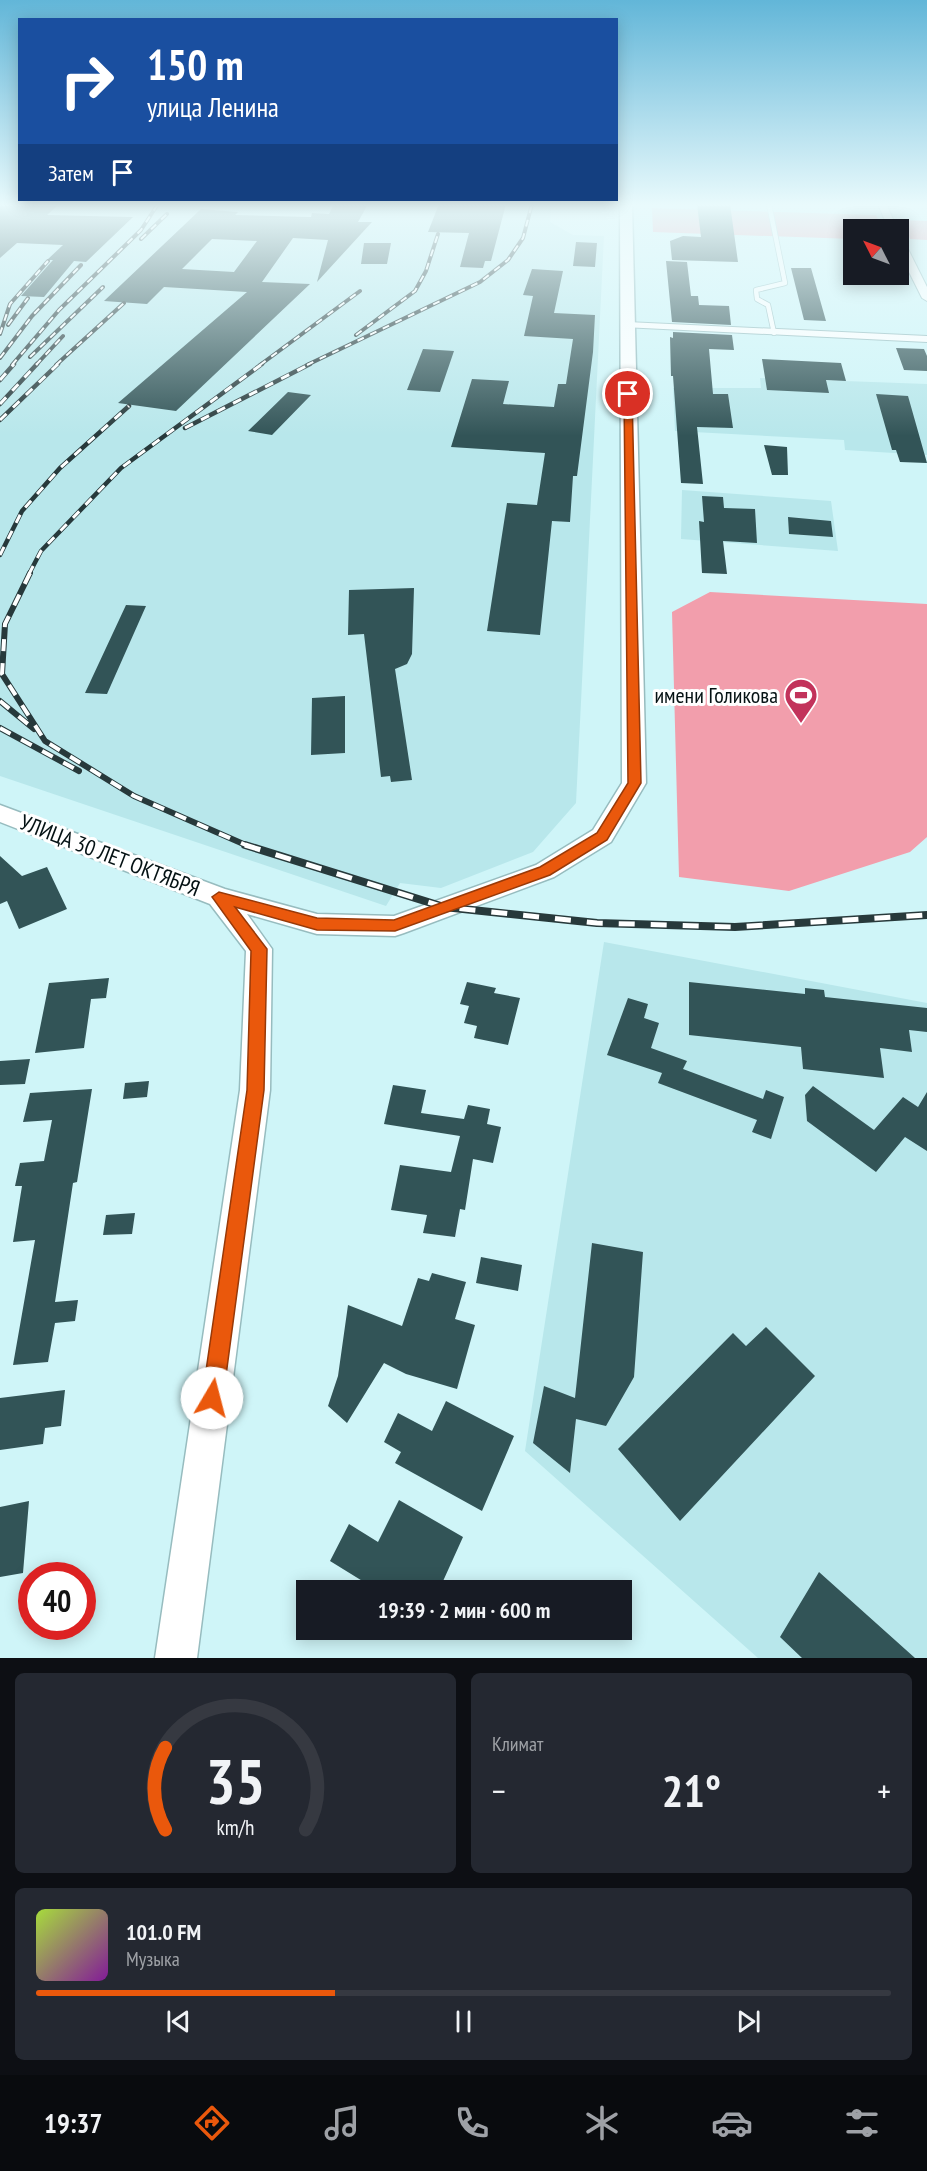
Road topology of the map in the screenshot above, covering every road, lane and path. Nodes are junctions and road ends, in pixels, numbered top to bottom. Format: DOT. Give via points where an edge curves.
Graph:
graph roads {
  1 [pos="627,281"];
  2 [pos="785,281"];
  3 [pos="919,281"];
  4 [pos="927,298"];
  5 [pos="627,325"];
  6 [pos="774,333"];
  7 [pos="927,339"];
  8 [pos="0,813"];
  9 [pos="219,897"];
  10 [pos="176,1658"];
  1 -- 5 [label="street, УЛИЦА 30 ЛЕТ ОКТЯБРЯ"];
  2 -- 6 [label="lane" via="756,290 757,299 768,305"];
  3 -- 4 [label="street"];
  5 -- 6 [label="street"];
  5 -- 9 [label="street, УЛИЦА 30 ЛЕТ ОКТЯБРЯ" via="634,783 602,836 545,871 395,926 317,924"];
  6 -- 7 [label="street"];
  8 -- 9 [label="street, УЛИЦА 30 ЛЕТ ОКТЯБРЯ"];
  9 -- 10 [label="street" via="259,949 255,1090"];
}
